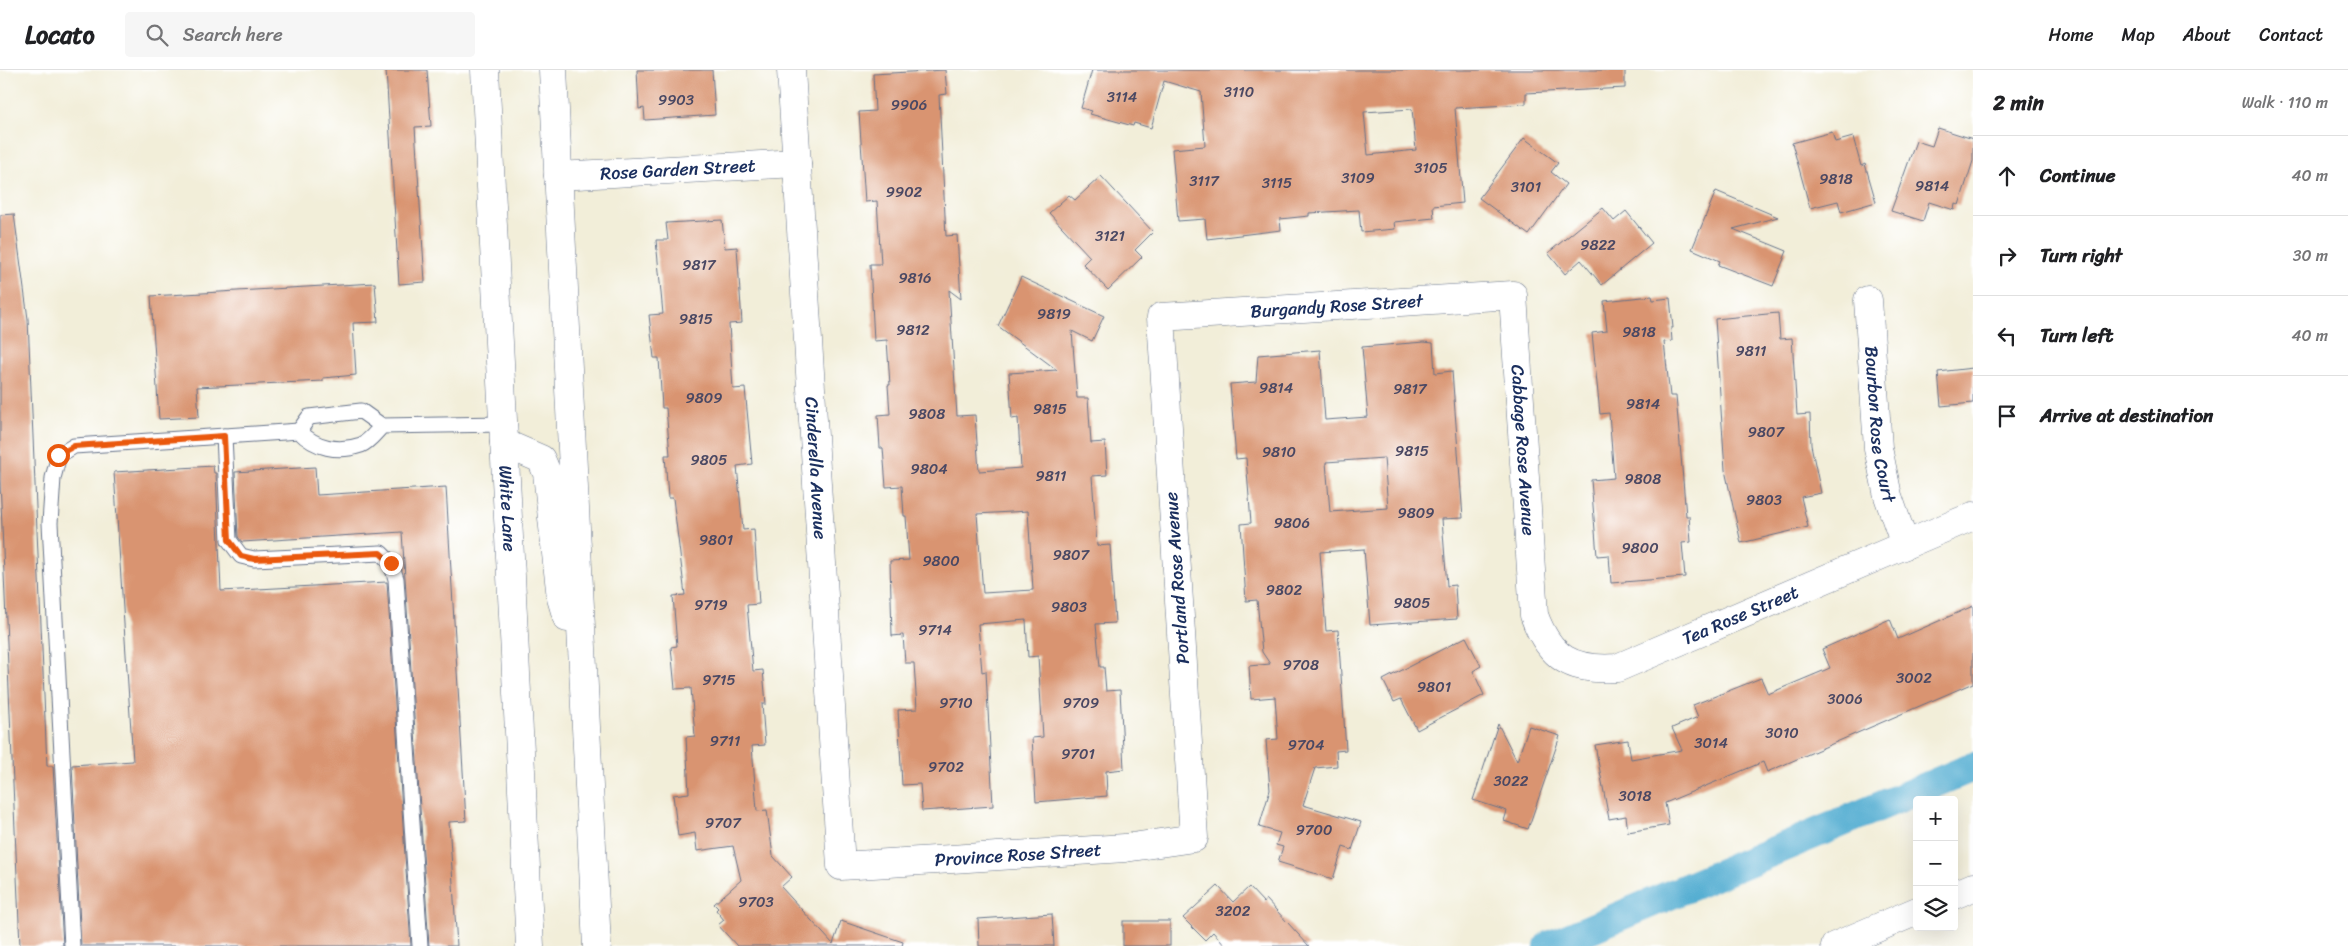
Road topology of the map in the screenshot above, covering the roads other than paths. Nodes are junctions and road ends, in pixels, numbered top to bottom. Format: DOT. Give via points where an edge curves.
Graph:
graph roads {
  1 [pos="485,70"];
  2 [pos="553,70"];
  3 [pos="791,70"];
  4 [pos="796,163"];
  5 [pos="558,176"];
  6 [pos="1513,295"];
  7 [pos="1868,300"];
  8 [pos="1161,317"];
  9 [pos="382,426"];
  10 [pos="298,431"];
  11 [pos="504,433"];
  12 [pos="224,436"];
  13 [pos="1973,516"];
  14 [pos="1905,545"];
  15 [pos="1533,606"];
  16 [pos="581,634"];
  17 [pos="1194,838"];
  18 [pos="841,866"];
  19 [pos="1973,887"];
  20 [pos="1958,893"];
  21 [pos="1913,913"];
  22 [pos="72,946"];
  23 [pos="420,946"];
  24 [pos="530,946"];
  25 [pos="597,946"];
  26 [pos="1835,946"];
  1 -- 11 [label="street, White Lane"];
  2 -- 5 [label="street"];
  3 -- 4 [label="street, Cinderella Avenue"];
  4 -- 5 [label="street, Rose Garden Street"];
  4 -- 18 [label="street, Cinderella Avenue"];
  5 -- 16 [label="street"];
  6 -- 8 [label="street, Burgandy Rose Street"];
  6 -- 15 [label="street, Cabbage Rose Avenue"];
  7 -- 14 [label="street, Bourbon Rose Court" via="1878,448 1888,496"];
  8 -- 17 [label="street, Portland Rose Avenue"];
  9 -- 10 [label="lane" via="361,411 308,417"];
  9 -- 10 [label="lane" via="363,444 344,447 323,448 309,442"];
  9 -- 11 [label="lane"];
  10 -- 12 [label="lane"];
  11 -- 16 [label="street" via="541,459 547,472 561,598 568,619"];
  11 -- 24 [label="street, White Lane"];
  12 -- 22 [label="lane" via="74,446 58,455 50,524"];
  12 -- 23 [label="lane" via="229,540 241,556 254,559 380,553 391,563 396,579"];
  13 -- 14 [label="street, Tea Rose Street"];
  14 -- 15 [label="street, Tea Rose Street" via="1617,668 1593,670 1572,664 1555,652 1542,636"];
  16 -- 25 [label="street"];
  17 -- 18 [label="street, Province Rose Street" via="1126,848"];
  19 -- 20 [label="street"];
  21 -- 26 [label="street"];
}
